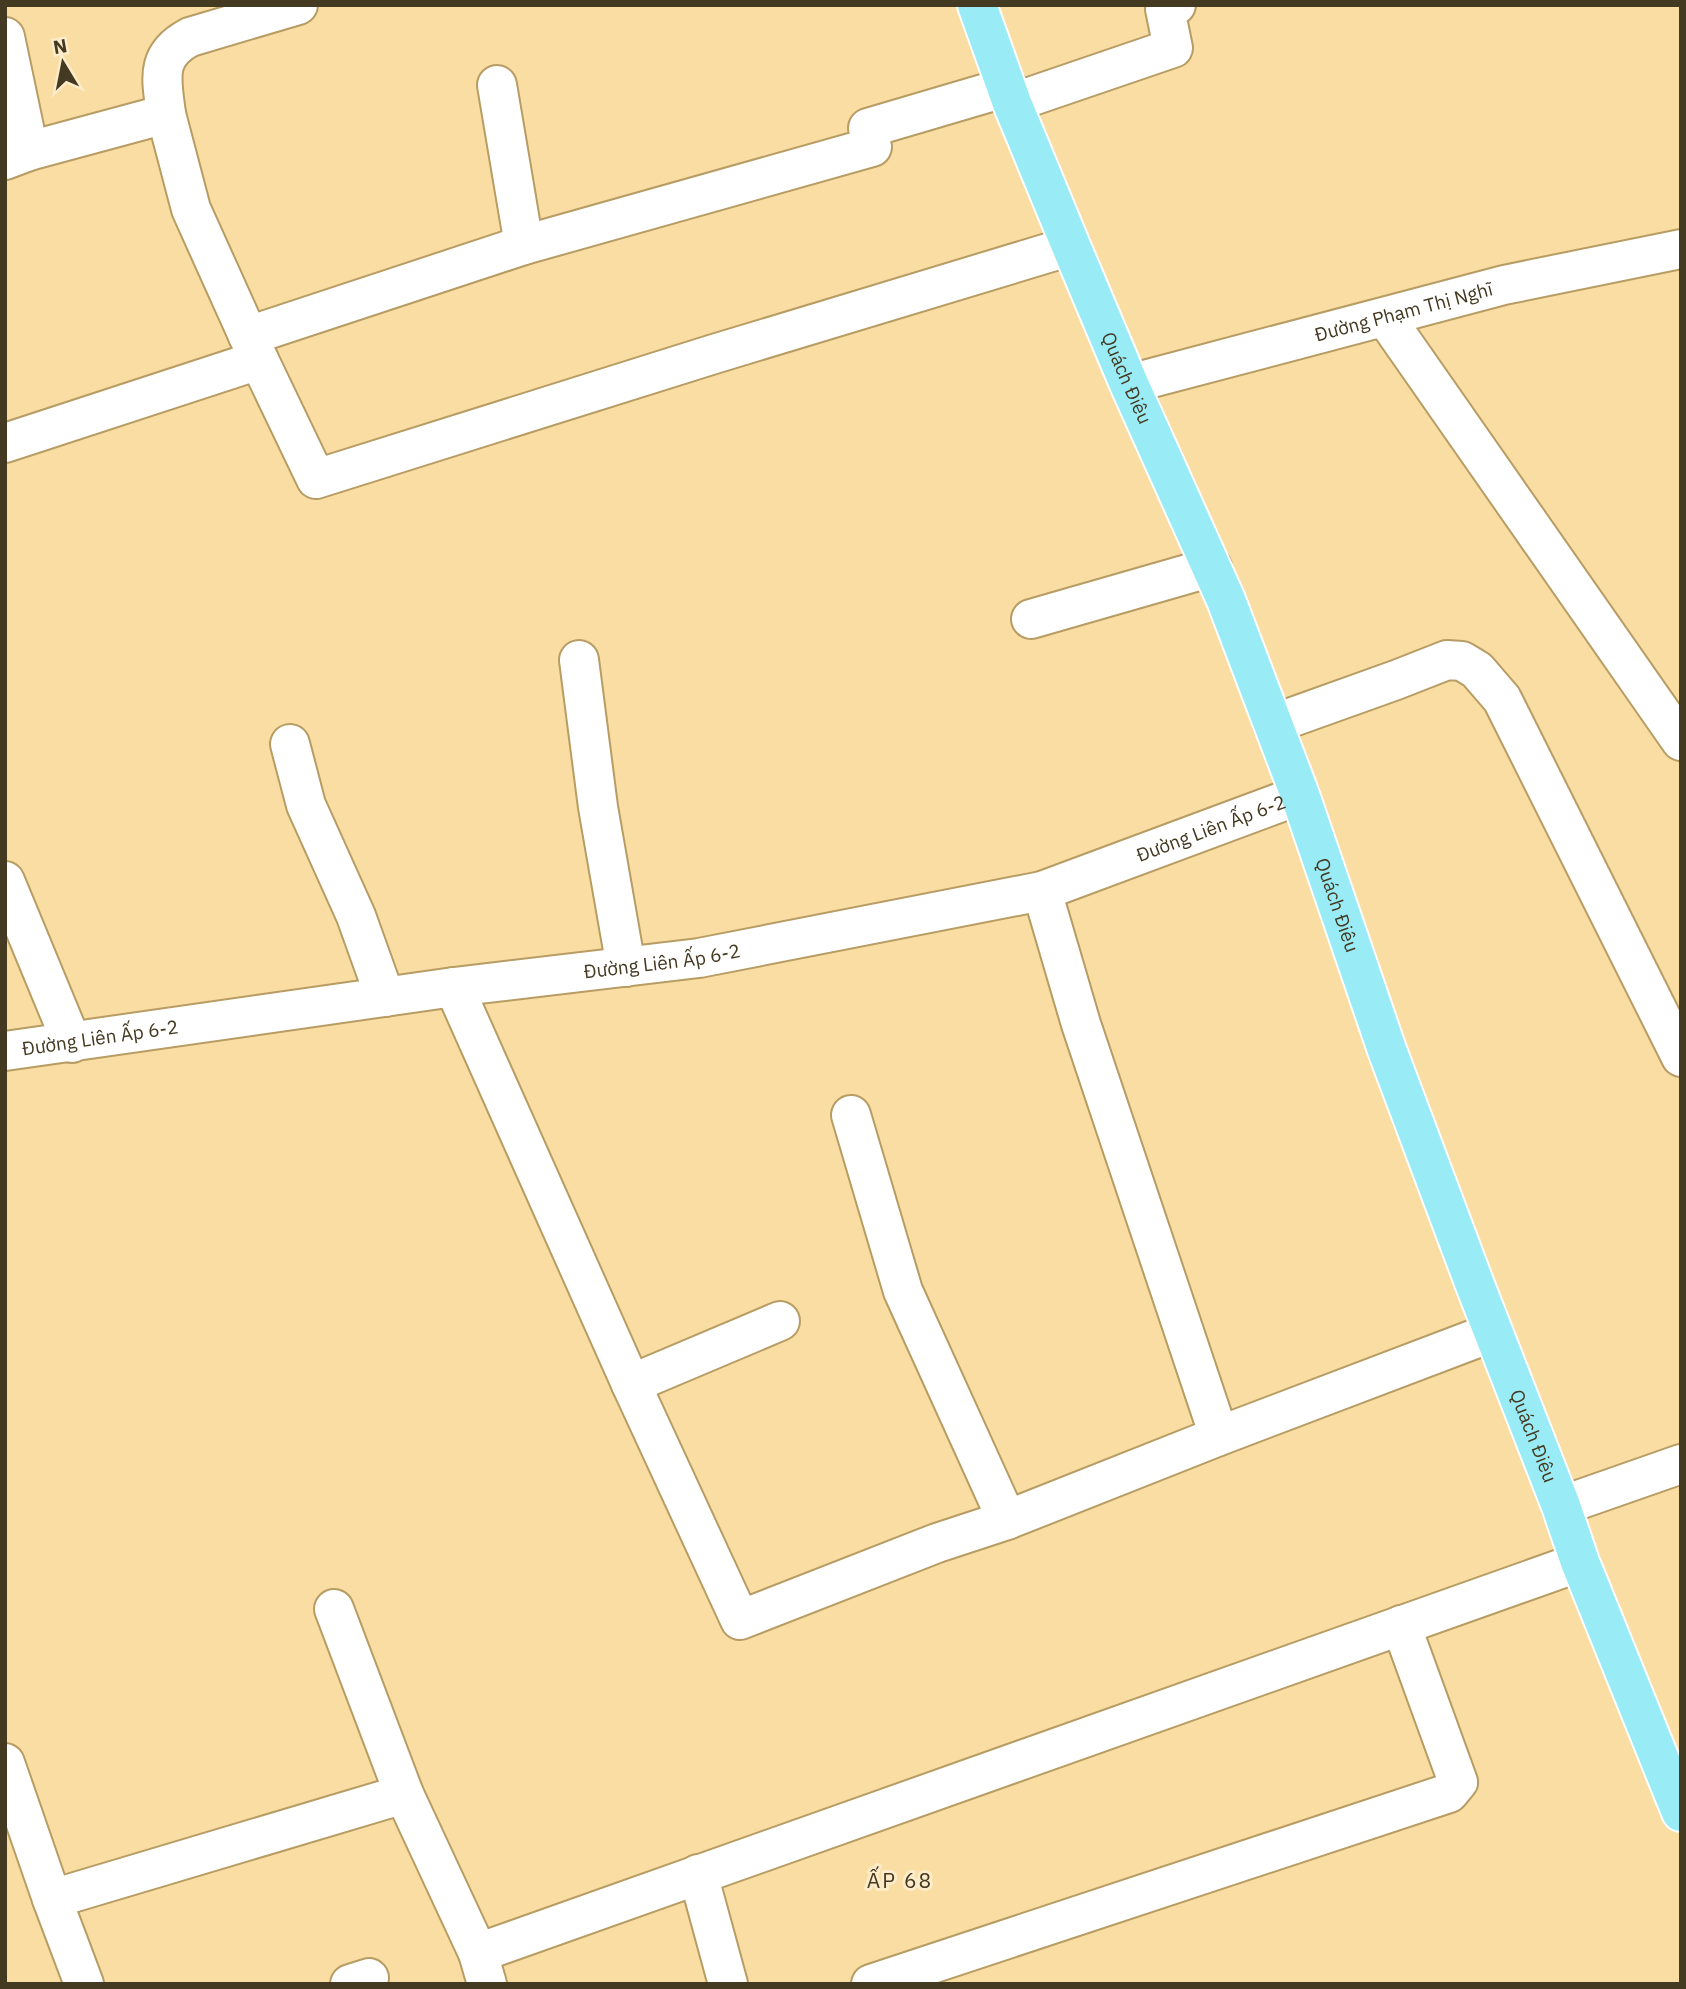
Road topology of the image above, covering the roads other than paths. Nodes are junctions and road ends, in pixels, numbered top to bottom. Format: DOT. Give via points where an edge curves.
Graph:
graph roads {
  1 [pos="977,5"];
  2 [pos="283,7"];
  3 [pos="1169,7"];
  4 [pos="5,37"];
  5 [pos="497,85"];
  6 [pos="1010,95"];
  7 [pos="166,114"];
  8 [pos="17,156"];
  9 [pos="524,245"];
  10 [pos="1071,246"];
  11 [pos="1681,249"];
  12 [pos="1385,317"];
  13 [pos="253,348"];
  14 [pos="1129,384"];
  15 [pos="5,443"];
  16 [pos="1212,567"];
  17 [pos="1031,619"];
  18 [pos="579,660"];
  19 [pos="1273,724"];
  20 [pos="1681,741"];
  21 [pos="290,744"];
  22 [pos="1300,795"];
  23 [pos="5,881"];
  24 [pos="1042,891"];
  25 [pos="626,967"];
  26 [pos="454,987"];
  27 [pos="385,996"];
  28 [pos="72,1043"];
  29 [pos="5,1051"];
  30 [pos="1681,1057"];
  31 [pos="851,1115"];
  32 [pos="780,1321"];
  33 [pos="1493,1332"];
  34 [pos="631,1384"];
  35 [pos="1219,1436"];
  36 [pos="1681,1464"];
  37 [pos="1561,1506"];
  38 [pos="1007,1520"];
  39 [pos="1580,1562"];
  40 [pos="334,1609"];
  41 [pos="1401,1625"];
  42 [pos="5,1763"];
  43 [pos="404,1794"];
  44 [pos="1681,1812"];
  45 [pos="698,1874"];
  46 [pos="52,1899"];
  47 [pos="482,1968"];
  48 [pos="84,1984"];
  49 [pos="728,1984"];
  50 [pos="871,1984"];
  1 -- 6 [label="main road, Quách Điêu"];
  2 -- 7 [label="street" via="181,41 166,57 161,74"];
  3 -- 6 [label="street" via="1173,48"];
  4 -- 8 [label="street"];
  5 -- 9 [label="street"];
  6 -- 9 [label="street" via="868,128 872,147"];
  6 -- 10 [label="main road, Quách Điêu"];
  7 -- 8 [label="street"];
  7 -- 13 [label="street" via="191,209"];
  9 -- 13 [label="street"];
  10 -- 13 [label="street" via="316,479"];
  10 -- 14 [label="main road, Quách Điêu"];
  11 -- 12 [label="street, Đường Phạm Thị Nghĩ" via="1504,285"];
  12 -- 14 [label="street, Đường Phạm Thị Nghĩ"];
  12 -- 20 [label="street"];
  13 -- 15 [label="street"];
  14 -- 16 [label="main road, Quách Điêu"];
  16 -- 17 [label="street"];
  16 -- 19 [label="main road, Quách Điêu"];
  18 -- 25 [label="street"];
  19 -- 22 [label="main road, Quách Điêu"];
  19 -- 30 [label="street" via="1443,660 1462,661 1477,670 1502,699"];
  21 -- 27 [label="street" via="306,805 356,916"];
  22 -- 24 [label="street, Đường Liên Ấp 6-2"];
  22 -- 33 [label="main road, Quách Điêu" via="1387,1050"];
  23 -- 28 [label="street"];
  24 -- 25 [label="street, Đường Liên Ấp 6-2" via="699,958"];
  24 -- 35 [label="street" via="1073,999"];
  25 -- 26 [label="street, Đường Liên Ấp 6-2"];
  26 -- 27 [label="street, Đường Liên Ấp 6-2"];
  26 -- 34 [label="street"];
  27 -- 28 [label="street, Đường Liên Ấp 6-2"];
  28 -- 29 [label="street, Đường Liên Ấp 6-2"];
  31 -- 38 [label="street" via="903,1291"];
  32 -- 34 [label="street"];
  33 -- 35 [label="street"];
  33 -- 37 [label="main road, Quách Điêu"];
  34 -- 38 [label="street" via="740,1620"];
  35 -- 38 [label="street"];
  36 -- 37 [label="street"];
  37 -- 39 [label="main road, Quách Điêu"];
  39 -- 41 [label="street"];
  39 -- 44 [label="main road, Quách Điêu"];
  40 -- 43 [label="street"];
  41 -- 45 [label="street"];
  41 -- 50 [label="street" via="1458,1782 1449,1793"];
  42 -- 46 [label="street"];
  43 -- 46 [label="street"];
  43 -- 47 [label="street"];
  45 -- 47 [label="street"];
  45 -- 49 [label="street"];
  46 -- 48 [label="street"];
}
